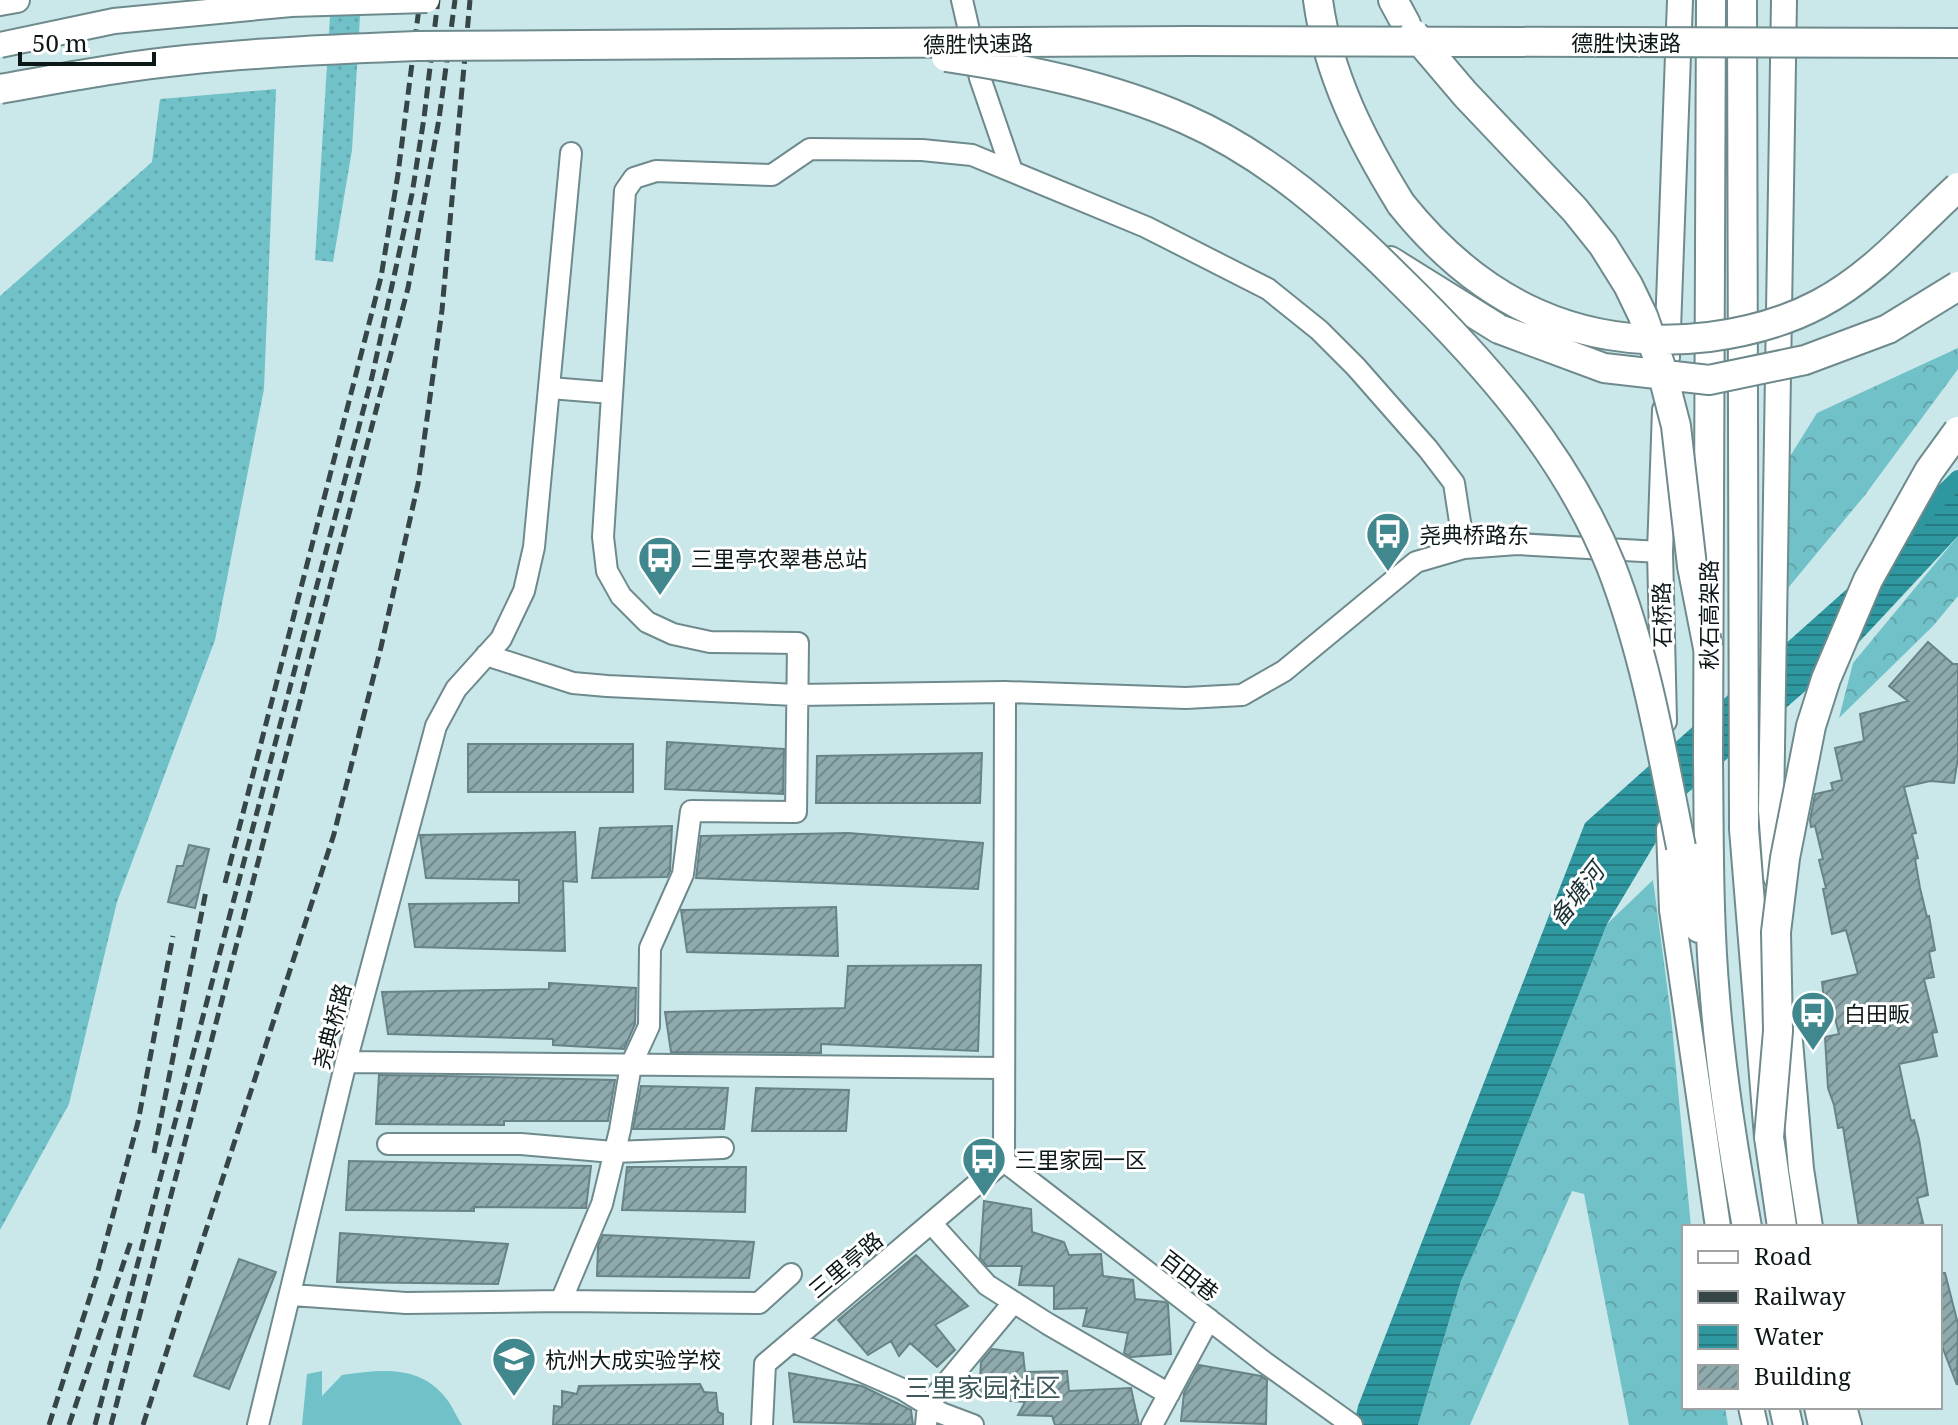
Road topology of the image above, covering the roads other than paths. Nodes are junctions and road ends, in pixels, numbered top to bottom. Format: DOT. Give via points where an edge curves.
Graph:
graph roads {
  1 [pos="17,0"];
  2 [pos="427,0"];
  3 [pos="962,0"];
  4 [pos="1318,0"];
  5 [pos="1393,0"];
  6 [pos="1680,0"];
  7 [pos="1711,0"];
  8 [pos="1742,0"];
  9 [pos="1784,0"];
  10 [pos="0,3"];
  11 [pos="1958,43"];
  12 [pos="870,44"];
  13 [pos="0,45"];
  14 [pos="0,89"];
  15 [pos="571,153"];
  16 [pos="1012,171"];
  17 [pos="1958,187"];
  18 [pos="1366,245"];
  19 [pos="1958,286"];
  20 [pos="550,388"];
  21 [pos="612,393"];
  22 [pos="1958,431"];
  23 [pos="1464,548"];
  24 [pos="1660,552"];
  25 [pos="1708,648"];
  26 [pos="486,655"];
  27 [pos="1005,692"];
  28 [pos="796,695"];
  29 [pos="1715,995"];
  30 [pos="346,1062"];
  31 [pos="631,1065"];
  32 [pos="1003,1068"];
  33 [pos="1769,1137"];
  34 [pos="388,1144"];
  35 [pos="723,1148"];
  36 [pos="613,1152"];
  37 [pos="1004,1161"];
  38 [pos="931,1223"];
  39 [pos="1718,1225"];
  40 [pos="1747,1225"];
  41 [pos="1782,1225"];
  42 [pos="1810,1225"];
  43 [pos="791,1274"];
  44 [pos="292,1295"];
  45 [pos="561,1301"];
  46 [pos="1014,1302"];
  47 [pos="1209,1319"];
  48 [pos="792,1341"];
  49 [pos="1169,1394"];
  50 [pos="927,1415"];
  51 [pos="1351,1424"];
  52 [pos="258,1425"];
  53 [pos="762,1425"];
  54 [pos="973,1425"];
  55 [pos="1152,1425"];
  1 -- 10 [label="main road"];
  2 -- 13 [label="main road, bridge" via="291,4 114,21"];
  3 -- 16 [label="street" via="980,78"];
  4 -- 17 [label="highway, bridge" via="1344,98 1401,204 1429,240 1479,280 1528,310 1568,326 1636,339 1687,339 1771,325 1858,279"];
  5 -- 25 [label="highway, bridge" via="1406,24 1465,94 1575,210 1628,285 1660,364 1676,426 1692,566"];
  6 -- 24 [label="main road, 石桥路"];
  7 -- 25 [label="highway, 秋石高架路, bridge"];
  8 -- 33 [label="highway, 秋石高架路, bridge" via="1744,829"];
  9 -- 42 [label="main road" via="1771,810"];
  11 -- 12 [label="highway, 德胜快速路, bridge"];
  12 -- 14 [label="highway, 德胜快速路, bridge" via="294,51 185,60"];
  12 -- 18 [label="highway, bridge" via="1050,77 1186,119 1290,180"];
  15 -- 20 [label="street, 尧典桥路"];
  16 -- 21 [label="street" via="972,155 810,149 772,175 656,171 634,178 625,191"];
  16 -- 23 [label="street" via="1146,227 1268,289 1319,330 1454,483"];
  18 -- 19 [label="highway, bridge" via="1499,329 1604,368 1709,380 1805,360 1888,329"];
  18 -- 29 [label="highway, bridge" via="1455,334 1518,408 1553,456 1609,563 1649,690"];
  20 -- 21 [label="street"];
  20 -- 26 [label="street, 尧典桥路" via="534,547 524,591 501,639"];
  21 -- 28 [label="street" via="603,537 607,571 621,596 647,622 673,634 710,642 798,643"];
  22 -- 33 [label="highway, bridge" via="1929,471 1868,580 1811,726 1776,932 1778,1031"];
  23 -- 24 [label="street" via="1517,544"];
  23 -- 27 [label="street" via="1416,562 1284,671 1242,695"];
  24 -- 39 [label="main road, 石桥路, bridge" via="1672,910"];
  25 -- 29 [label="highway, 秋石高架路"];
  26 -- 28 [label="street" via="573,683"];
  26 -- 30 [label="street, 尧典桥路" via="456,689 436,726"];
  27 -- 28 [label="street"];
  27 -- 32 [label="street"];
  28 -- 31 [label="street" via="796,812 691,811 683,874 650,948 649,1026"];
  29 -- 40 [label="highway, 秋石高架路" via="1728,1119"];
  30 -- 31 [label="street"];
  30 -- 44 [label="street, 尧典桥路"];
  31 -- 32 [label="street"];
  31 -- 36 [label="street"];
  32 -- 37 [label="street"];
  33 -- 41 [label="highway, 秋石高架路"];
  34 -- 36 [label="street" via="521,1144"];
  35 -- 36 [label="street"];
  36 -- 45 [label="street" via="602,1204"];
  37 -- 38 [label="street, 三里亭路"];
  37 -- 47 [label="street, 百田巷"];
  38 -- 46 [label="street" via="987,1285"];
  38 -- 48 [label="street, 三里亭路"];
  43 -- 45 [label="street" via="759,1303"];
  44 -- 45 [label="street" via="406,1303"];
  44 -- 52 [label="street, 尧典桥路"];
  46 -- 49 [label="street"];
  46 -- 50 [label="street"];
  47 -- 49 [label="street"];
  47 -- 51 [label="street, 百田巷"];
  48 -- 50 [label="street" via="902,1389"];
  48 -- 53 [label="street, 三里亭路" via="765,1364"];
  49 -- 55 [label="street"];
  50 -- 54 [label="street" via="941,1413"];
}
